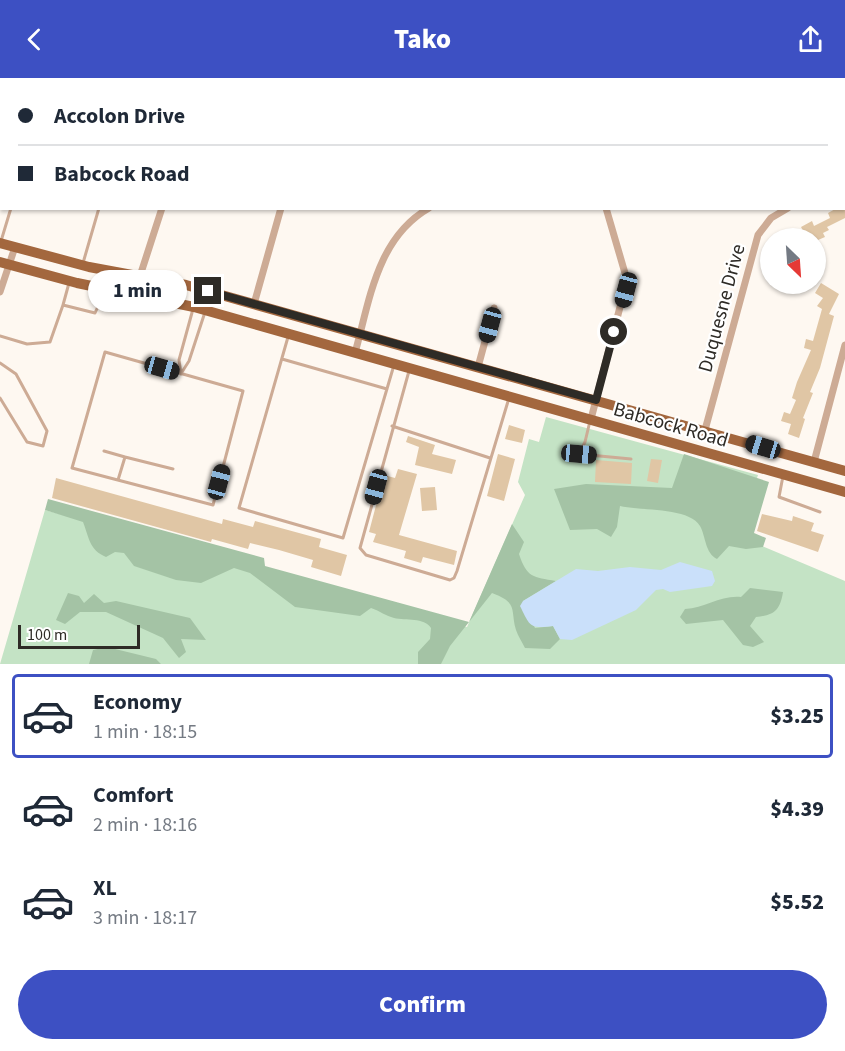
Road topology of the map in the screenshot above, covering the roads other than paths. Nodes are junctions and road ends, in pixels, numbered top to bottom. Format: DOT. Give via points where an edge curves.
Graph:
graph roads {
  1 [pos="9,210"];
  2 [pos="98,210"];
  3 [pos="161,210"];
  4 [pos="280,210"];
  5 [pos="426,210"];
  6 [pos="607,210"];
  7 [pos="785,210"];
  8 [pos="0,243"];
  9 [pos="15,247"];
  10 [pos="5,264"];
  11 [pos="82,265"];
  12 [pos="140,276"];
  13 [pos="70,281"];
  14 [pos="106,289"];
  15 [pos="0,292"];
  16 [pos="137,294"];
  17 [pos="254,304"];
  18 [pos="63,305"];
  19 [pos="194,307"];
  20 [pos="494,308"];
  21 [pos="206,310"];
  22 [pos="289,334"];
  23 [pos="360,334"];
  24 [pos="0,336"];
  25 [pos="845,345"];
  26 [pos="355,353"];
  27 [pos="282,358"];
  28 [pos="0,363"];
  29 [pos="394,364"];
  30 [pos="478,367"];
  31 [pos="410,368"];
  32 [pos="181,374"];
  33 [pos="387,389"];
  34 [pos="510,396"];
  35 [pos="0,398"];
  36 [pos="596,400"];
  37 [pos="591,419"];
  38 [pos="392,426"];
  39 [pos="705,430"];
  40 [pos="104,451"];
  41 [pos="783,453"];
  42 [pos="124,457"];
  43 [pos="490,458"];
  44 [pos="631,459"];
  45 [pos="814,462"];
  46 [pos="173,469"];
  47 [pos="845,471"];
  48 [pos="780,474"];
  49 [pos="118,480"];
  50 [pos="845,492"];
  51 [pos="820,512"];
  1 -- 8 [label="lane"];
  2 -- 11 [label="lane"];
  3 -- 12 [label="street"];
  4 -- 17 [label="street"];
  5 -- 23 [label="street" via="389,245"];
  6 -- 36 [label="street" via="627,280"];
  7 -- 39 [label="street, Duquesne Drive" via="771,218 758,234"];
  8 -- 9 [label="main road, Babcock Road"];
  9 -- 10 [label="street"];
  9 -- 11 [label="main road, Babcock Road"];
  10 -- 13 [label="main road, Babcock Road"];
  10 -- 15 [label="street"];
  11 -- 12 [label="main road, Babcock Road"];
  12 -- 16 [label="street"];
  12 -- 17 [label="main road, Babcock Road"];
  13 -- 14 [label="main road, Babcock Road"];
  13 -- 18 [label="lane"];
  14 -- 16 [label="main road, Babcock Road"];
  14 -- 18 [label="lane" via="95,313"];
  16 -- 19 [label="main road, Babcock Road"];
  17 -- 23 [label="main road, Babcock Road"];
  18 -- 24 [label="lane" via="50,342 27,344"];
  19 -- 21 [label="main road, Babcock Road"];
  19 -- 32 [label="lane" via="179,360"];
  20 -- 30 [label="street"];
  21 -- 22 [label="main road, Babcock Road"];
  21 -- 32 [label="lane"];
  22 -- 26 [label="main road, Babcock Road"];
  22 -- 27 [label="lane"];
  23 -- 26 [label="street"];
  23 -- 30 [label="main road, Babcock Road"];
  25 -- 45 [label="street"];
  26 -- 29 [label="main road, Babcock Road"];
  27 -- 33 [label="lane"];
  27 -- 33 [label="lane" via="239,508 343,538"];
  28 -- 35 [label="lane" via="16,374 47,431 43,446 27,442"];
  29 -- 31 [label="main road, Babcock Road"];
  29 -- 33 [label="lane"];
  30 -- 36 [label="main road, Babcock Road"];
  31 -- 34 [label="main road, Babcock Road"];
  31 -- 38 [label="lane"];
  32 -- 49 [label="lane" via="105,352 72,468"];
  32 -- 49 [label="lane" via="243,391 213,505"];
  34 -- 37 [label="main road, Babcock Road"];
  34 -- 43 [label="lane"];
  36 -- 37 [label="street"];
  36 -- 39 [label="main road, Babcock Road"];
  37 -- 44 [label="lane" via="579,454"];
  37 -- 48 [label="main road, Babcock Road"];
  38 -- 43 [label="lane"];
  38 -- 43 [label="lane" via="360,548 366,555 454,578"];
  39 -- 41 [label="main road, Babcock Road"];
  40 -- 42 [label="lane"];
  41 -- 45 [label="main road, Babcock Road"];
  41 -- 48 [label="main road"];
  42 -- 46 [label="lane"];
  42 -- 49 [label="lane"];
  45 -- 47 [label="main road, Babcock Road"];
  48 -- 50 [label="main road, Babcock Road"];
  48 -- 51 [label="lane" via="779,497"];
}
